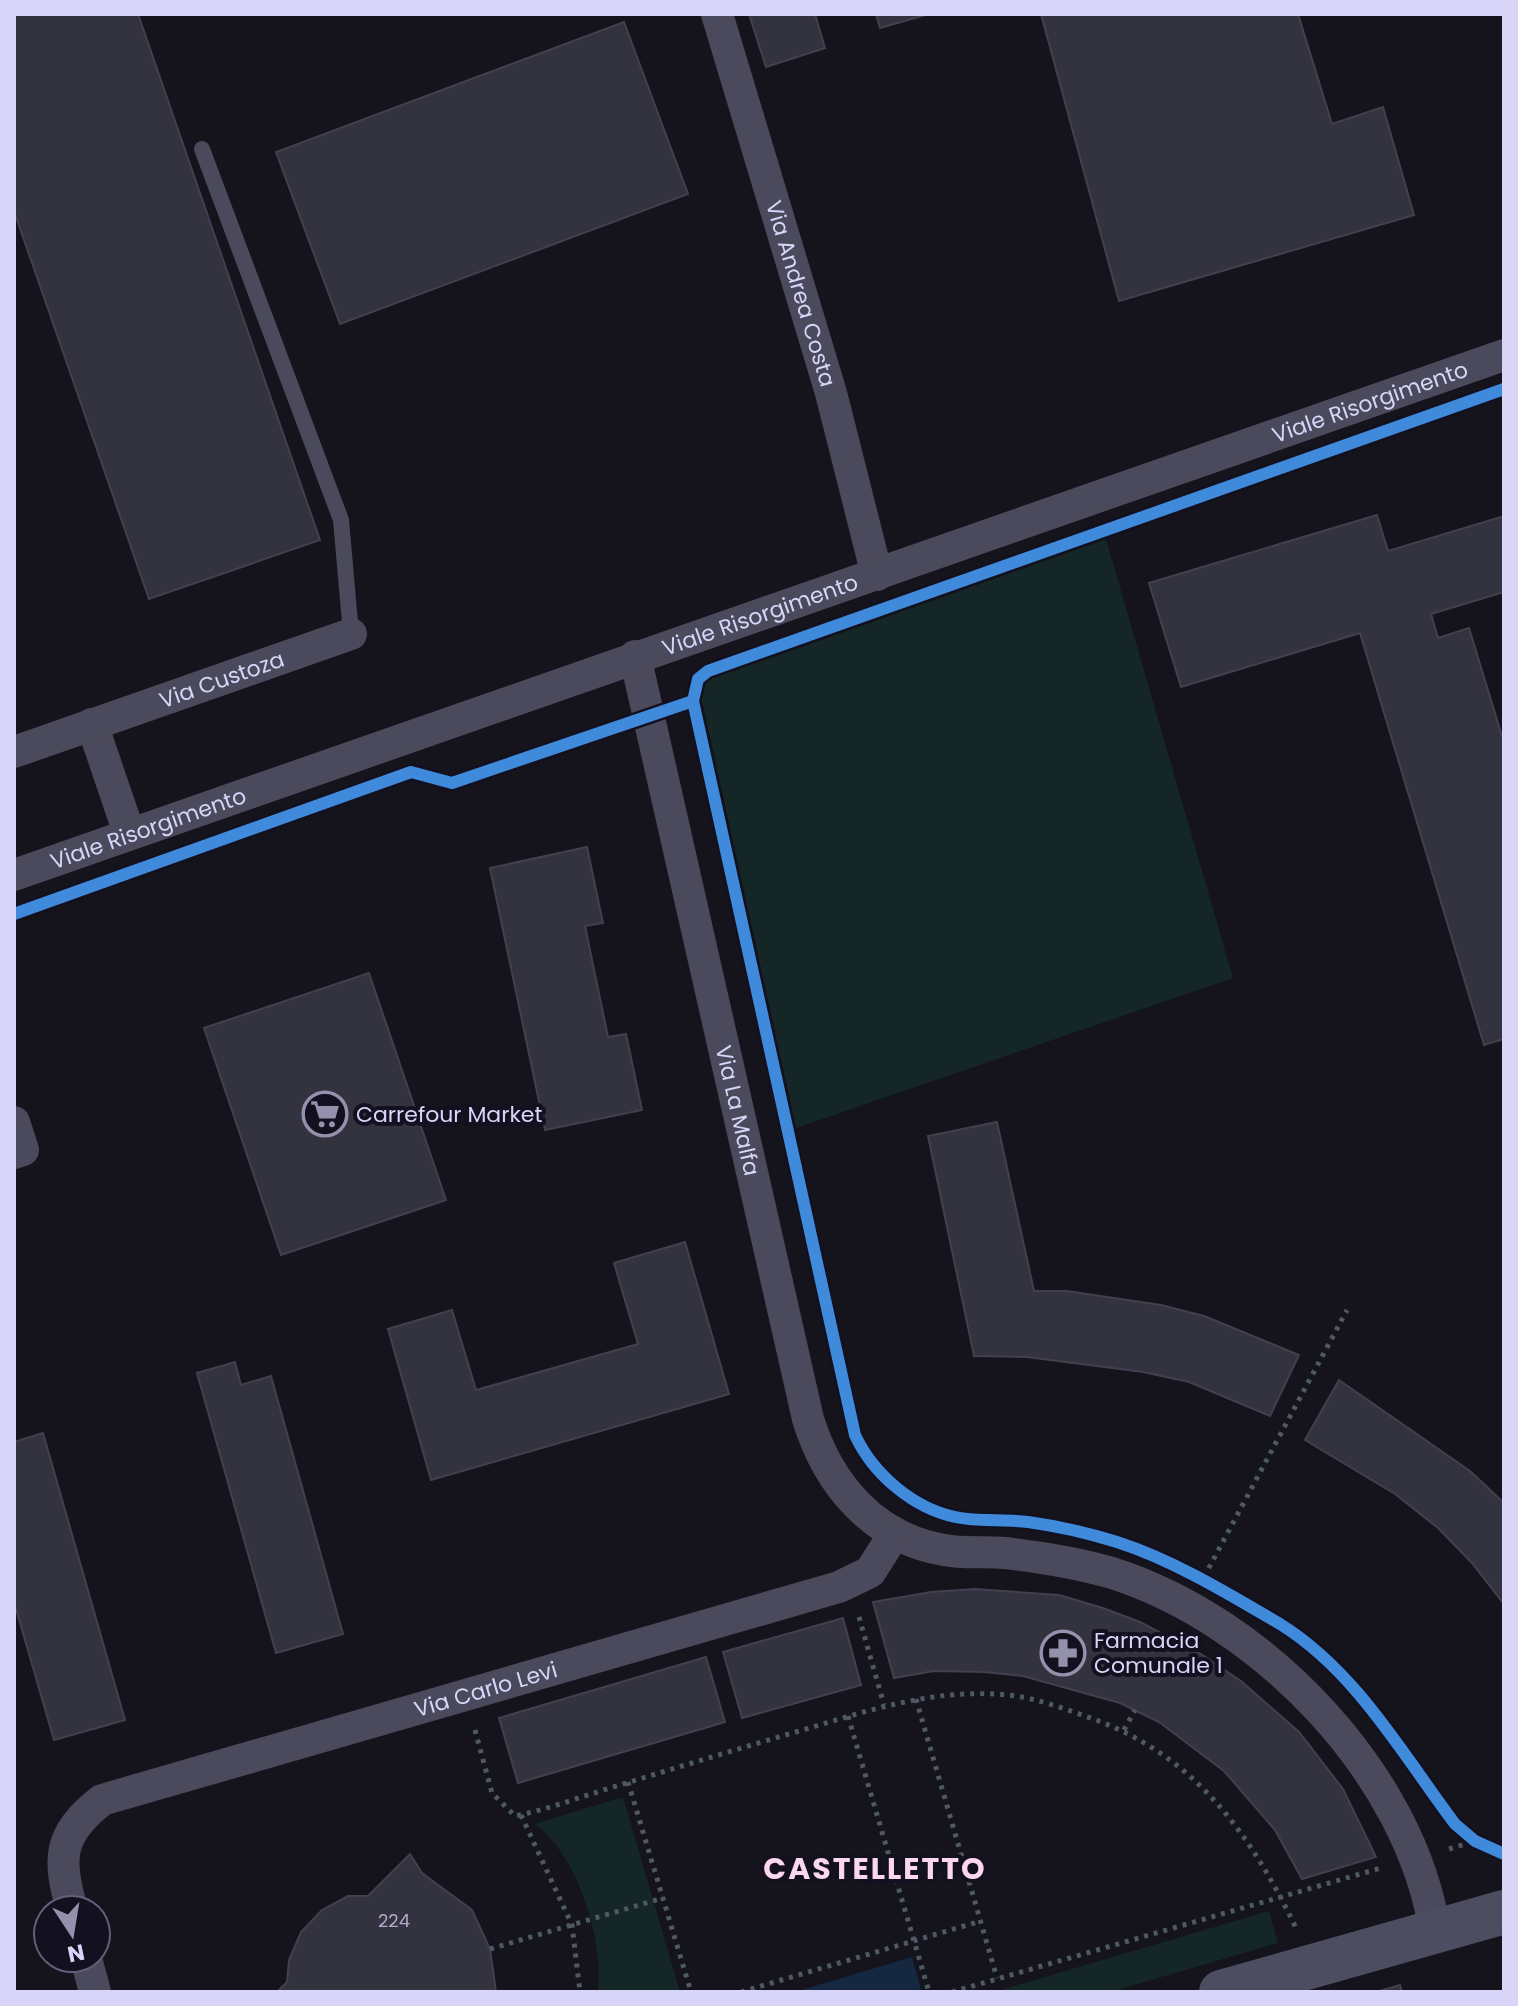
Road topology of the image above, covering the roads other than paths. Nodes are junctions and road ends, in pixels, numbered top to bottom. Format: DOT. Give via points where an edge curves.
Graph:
graph roads {
  1 [pos="717,14"];
  2 [pos="202,149"];
  3 [pos="1504,355"];
  4 [pos="877,575"];
  5 [pos="351,634"];
  6 [pos="635,656"];
  7 [pos="92,724"];
  8 [pos="14,752"];
  9 [pos="129,833"];
  10 [pos="14,875"];
  11 [pos="14,1122"];
  12 [pos="14,1153"];
  13 [pos="895,1533"];
  14 [pos="69,1894"];
  15 [pos="1504,1912"];
  16 [pos="1435,1932"];
  17 [pos="1221,1992"];
  1 -- 4 [label="street, Via Andrea Costa" via="831,393"];
  2 -- 5 [label="lane" via="341,520"];
  3 -- 4 [label="street, Viale Risorgimento"];
  4 -- 6 [label="street, Viale Risorgimento"];
  5 -- 7 [label="street, Via Custoza"];
  6 -- 9 [label="street, Viale Risorgimento"];
  6 -- 13 [label="street, Via La Malfa" via="808,1419 818,1450 843,1492"];
  7 -- 8 [label="street, Via Custoza"];
  7 -- 9 [label="street"];
  9 -- 10 [label="street, Viale Risorgimento"];
  11 -- 12 [label="street" via="23,1150"];
  13 -- 14 [label="street, Via Carlo Levi" via="870,1572 850,1583 102,1800 67,1835 62,1856"];
  13 -- 16 [label="street, Via La Malfa" via="946,1551 1004,1553 1112,1573 1200,1614 1273,1666 1348,1742 1397,1817"];
  15 -- 16 [label="street"];
  16 -- 17 [label="street"];
}
